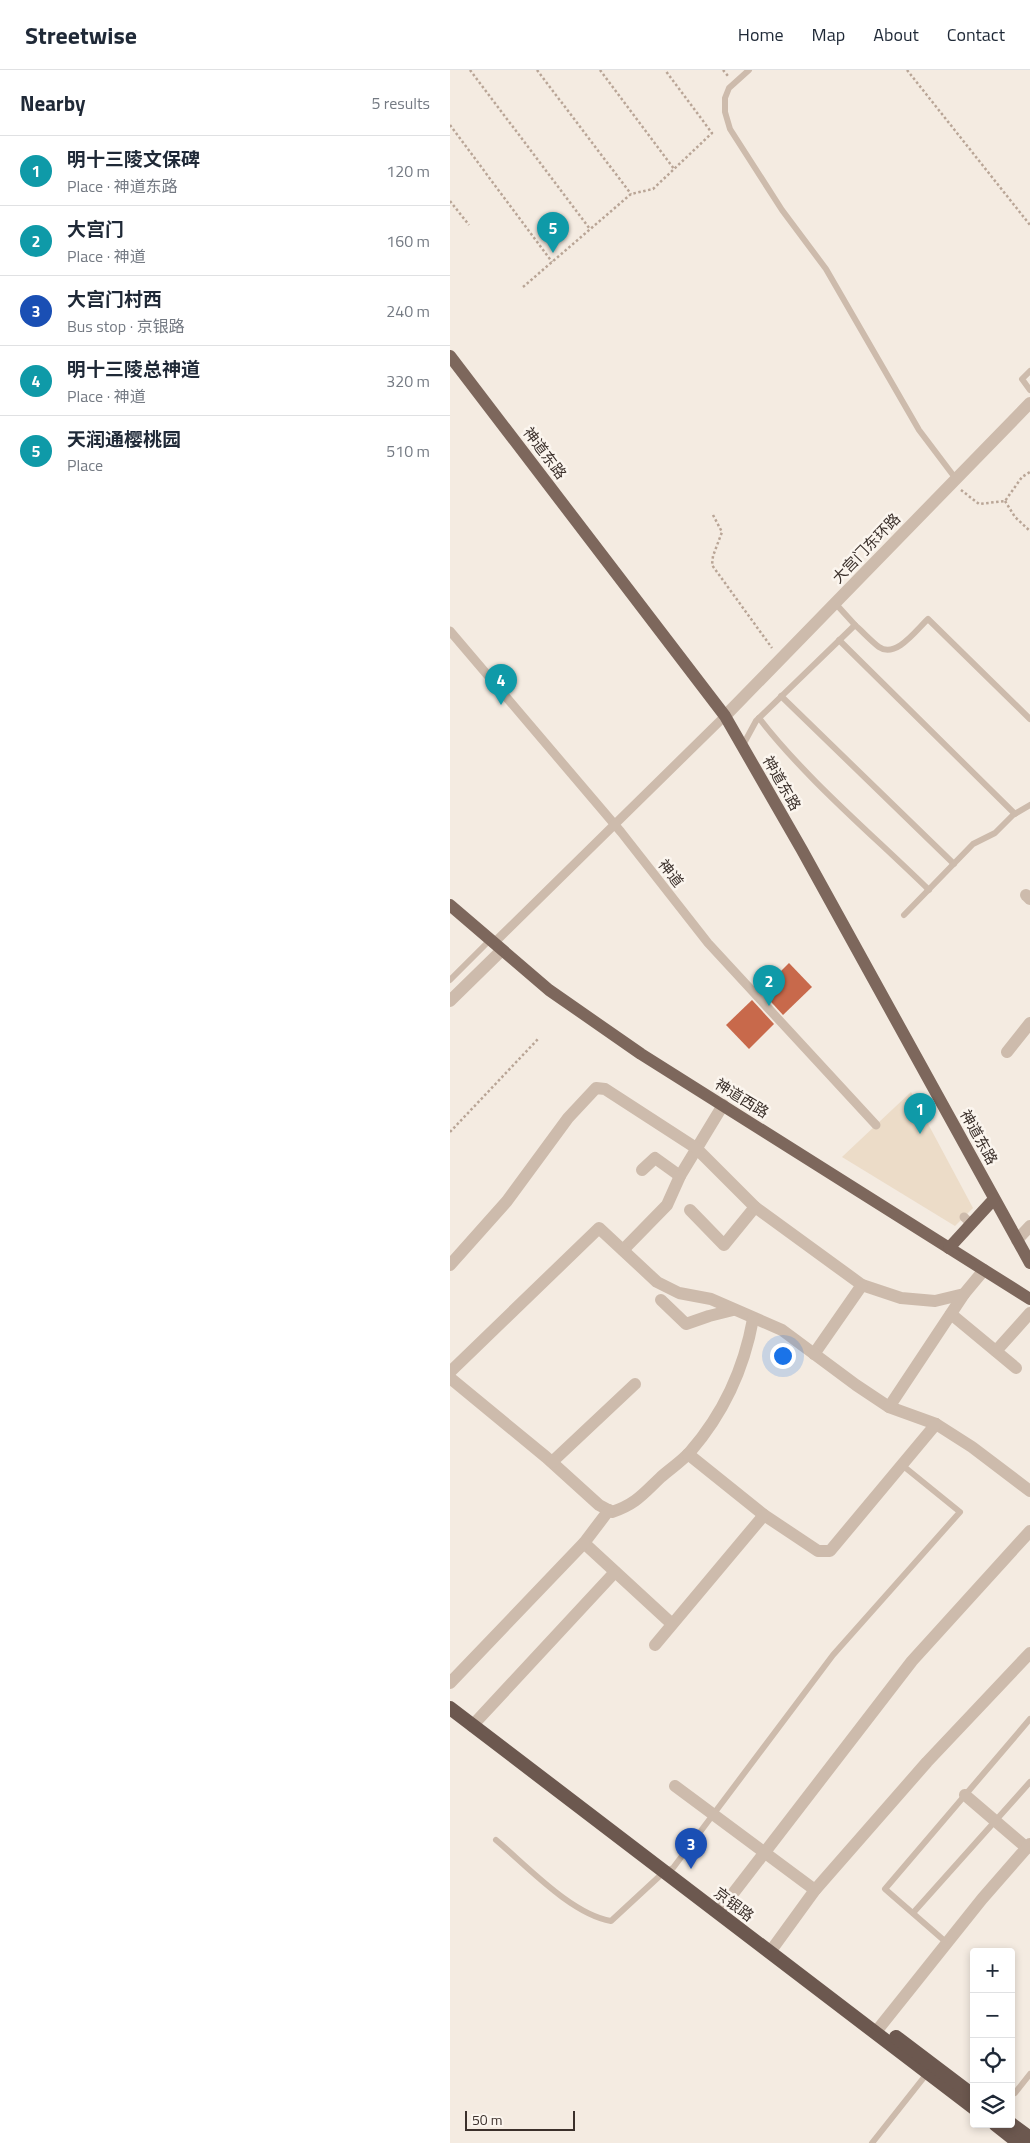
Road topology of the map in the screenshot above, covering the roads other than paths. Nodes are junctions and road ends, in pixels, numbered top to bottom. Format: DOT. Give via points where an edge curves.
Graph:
graph roads {
  1 [pos="749,70"];
  2 [pos="450,356"];
  3 [pos="1030,371"];
  4 [pos="1030,390"];
  5 [pos="1030,403"];
  6 [pos="954,481"];
  7 [pos="835,603"];
  8 [pos="856,624"];
  9 [pos="450,631"];
  10 [pos="839,640"];
  11 [pos="781,696"];
  12 [pos="725,716"];
  13 [pos="759,718"];
  14 [pos="1030,719"];
  15 [pos="742,746"];
  16 [pos="1030,805"];
  17 [pos="1015,814"];
  18 [pos="614,824"];
  19 [pos="954,864"];
  20 [pos="929,890"];
  21 [pos="450,905"];
  22 [pos="904,915"];
  23 [pos="495,944"];
  24 [pos="450,980"];
  25 [pos="450,1001"];
  26 [pos="1030,1023"];
  27 [pos="1007,1052"];
  28 [pos="723,1105"];
  29 [pos="876,1126"];
  30 [pos="696,1148"];
  31 [pos="642,1170"];
  32 [pos="680,1176"];
  33 [pos="994,1199"];
  34 [pos="755,1207"];
  35 [pos="690,1210"];
  36 [pos="1030,1226"];
  37 [pos="1017,1240"];
  38 [pos="949,1248"];
  39 [pos="623,1250"];
  40 [pos="1030,1263"];
  41 [pos="450,1265"];
  42 [pos="984,1270"];
  43 [pos="862,1285"];
  44 [pos="964,1294"];
  45 [pos="1030,1299"];
  46 [pos="661,1300"];
  47 [pos="733,1310"];
  48 [pos="1030,1312"];
  49 [pos="951,1314"];
  50 [pos="754,1319"];
  51 [pos="996,1351"];
  52 [pos="814,1354"];
  53 [pos="1016,1368"];
  54 [pos="450,1372"];
  55 [pos="450,1378"];
  56 [pos="635,1384"];
  57 [pos="889,1407"];
  58 [pos="936,1424"];
  59 [pos="688,1454"];
  60 [pos="552,1462"];
  61 [pos="902,1465"];
  62 [pos="1030,1491"];
  63 [pos="609,1510"];
  64 [pos="764,1515"];
  65 [pos="1030,1531"];
  66 [pos="584,1543"];
  67 [pos="615,1572"];
  68 [pos="672,1624"];
  69 [pos="655,1645"];
  70 [pos="1030,1653"];
  71 [pos="450,1683"];
  72 [pos="450,1701"];
  73 [pos="450,1708"];
  74 [pos="1030,1719"];
  75 [pos="475,1723"];
  76 [pos="1030,1782"];
  77 [pos="675,1786"];
  78 [pos="965,1795"];
  79 [pos="714,1814"];
  80 [pos="996,1822"];
  81 [pos="496,1840"];
  82 [pos="1028,1846"];
  83 [pos="764,1852"];
  84 [pos="669,1870"];
  85 [pos="815,1890"];
  86 [pos="720,1909"];
  87 [pos="913,1913"];
  88 [pos="946,1943"];
  89 [pos="772,1949"];
  90 [pos="878,2029"];
  91 [pos="930,2069"];
  92 [pos="1030,2074"];
  93 [pos="1015,2093"];
  94 [pos="970,2094"];
  95 [pos="970,2104"];
  96 [pos="1015,2127"];
  97 [pos="1000,2128"];
  98 [pos="1030,2138"];
  99 [pos="872,2143"];
  100 [pos="1019,2143"];
  1 -- 6 [label="lane" via="728,88 725,112 730,129 782,210 826,269 919,430"];
  2 -- 12 [label="main road, 神道东路"];
  3 -- 4 [label="lane" via="1022,379"];
  5 -- 6 [label="street, 大宫门东环路"];
  6 -- 7 [label="street, 大宫门东环路"];
  7 -- 8 [label="lane"];
  7 -- 12 [label="street, 大宫门东环路"];
  8 -- 10 [label="lane"];
  8 -- 14 [label="lane" via="881,649 892,649 904,643 928,619"];
  9 -- 18 [label="street, 神道"];
  10 -- 11 [label="lane"];
  10 -- 17 [label="lane"];
  11 -- 13 [label="lane"];
  11 -- 19 [label="lane"];
  12 -- 15 [label="main road, 神道东路"];
  12 -- 18 [label="street"];
  13 -- 15 [label="lane"];
  13 -- 20 [label="lane" via="814,778"];
  15 -- 33 [label="main road, 神道东路"];
  16 -- 17 [label="lane"];
  17 -- 19 [label="lane" via="995,833 973,844"];
  18 -- 23 [label="street"];
  18 -- 29 [label="street, 神道" via="708,943"];
  19 -- 20 [label="lane"];
  20 -- 22 [label="lane"];
  21 -- 23 [label="main road, 神道西路"];
  23 -- 24 [label="lane"];
  23 -- 25 [label="street"];
  23 -- 28 [label="main road, 神道西路" via="549,990 641,1054"];
  26 -- 27 [label="street"];
  28 -- 30 [label="street"];
  28 -- 38 [label="main road, 神道西路"];
  30 -- 32 [label="street"];
  30 -- 34 [label="street"];
  30 -- 41 [label="street" via="605,1089 596,1088 568,1118 507,1201"];
  31 -- 32 [label="street" via="655,1158"];
  32 -- 39 [label="street" via="667,1205"];
  33 -- 37 [label="main road, 神道东路"];
  33 -- 38 [label="main road" via="967,1220"];
  34 -- 35 [label="street" via="724,1245"];
  34 -- 43 [label="street"];
  36 -- 37 [label="street"];
  37 -- 40 [label="main road, 神道东路"];
  38 -- 42 [label="main road, 神道西路"];
  39 -- 47 [label="street" via="657,1282 678,1293 711,1299"];
  39 -- 54 [label="street" via="599,1228"];
  42 -- 44 [label="street"];
  42 -- 45 [label="main road, 神道西路"];
  43 -- 44 [label="street" via="901,1298 935,1301"];
  43 -- 52 [label="street"];
  44 -- 49 [label="street"];
  46 -- 47 [label="street" via="686,1324"];
  47 -- 50 [label="street"];
  48 -- 51 [label="street"];
  49 -- 51 [label="street"];
  49 -- 57 [label="street"];
  50 -- 52 [label="street" via="782,1330"];
  50 -- 59 [label="street" via="734,1383 716,1419"];
  51 -- 53 [label="street"];
  52 -- 57 [label="street"];
  55 -- 60 [label="street"];
  56 -- 60 [label="street"];
  57 -- 58 [label="street"];
  58 -- 61 [label="street"];
  58 -- 62 [label="street"];
  59 -- 63 [label="street" via="630,1506 612,1512"];
  59 -- 64 [label="street"];
  60 -- 63 [label="street" via="599,1505"];
  61 -- 64 [label="street" via="830,1551 818,1551"];
  61 -- 79 [label="lane" via="960,1512 833,1655"];
  63 -- 66 [label="street"];
  64 -- 68 [label="street"];
  65 -- 83 [label="street" via="912,1661"];
  66 -- 67 [label="street"];
  66 -- 71 [label="street"];
  67 -- 68 [label="street"];
  67 -- 75 [label="street"];
  68 -- 69 [label="street"];
  70 -- 85 [label="street" via="927,1762"];
  72 -- 75 [label="highway, 京银路"];
  73 -- 75 [label="highway, 京银路"];
  74 -- 78 [label="lane"];
  75 -- 84 [label="highway, 京银路"];
  76 -- 80 [label="lane"];
  77 -- 79 [label="street"];
  78 -- 80 [label="street"];
  78 -- 87 [label="lane" via="885,1889"];
  79 -- 83 [label="street"];
  79 -- 84 [label="lane"];
  80 -- 82 [label="street"];
  80 -- 87 [label="lane"];
  81 -- 84 [label="lane" via="574,1906 598,1918 611,1920"];
  82 -- 88 [label="street"];
  83 -- 85 [label="street"];
  83 -- 86 [label="street"];
  84 -- 86 [label="highway, 京银路"];
  85 -- 89 [label="street"];
  86 -- 89 [label="highway, 京银路"];
  87 -- 88 [label="lane"];
  88 -- 90 [label="street"];
  89 -- 90 [label="highway, 京银路"];
  90 -- 91 [label="highway, 京银路"];
  91 -- 94 [label="highway, 京银路"];
  91 -- 95 [label="highway, 京银路"];
  91 -- 99 [label="lane"];
  92 -- 93 [label="lane"];
  96 -- 98 [label="highway"];
  97 -- 100 [label="highway"];
}
